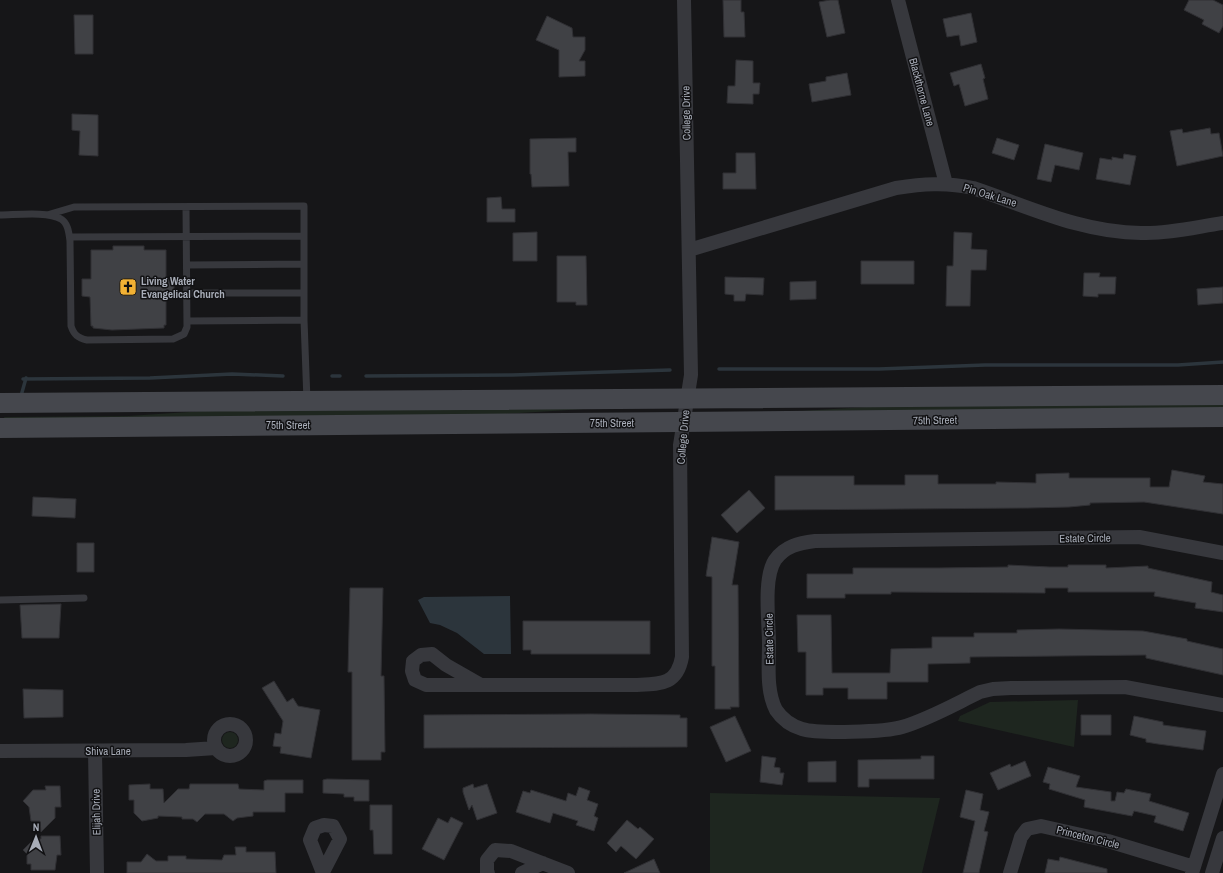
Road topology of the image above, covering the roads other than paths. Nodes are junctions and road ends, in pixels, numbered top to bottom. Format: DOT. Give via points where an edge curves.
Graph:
graph roads {
  1 [pos="684,0"];
  2 [pos="898,0"];
  3 [pos="946,184"];
  4 [pos="186,207"];
  5 [pos="0,215"];
  6 [pos="47,215"];
  7 [pos="1223,223"];
  8 [pos="304,236"];
  9 [pos="70,237"];
  10 [pos="186,237"];
  11 [pos="689,250"];
  12 [pos="304,264"];
  13 [pos="187,265"];
  14 [pos="187,293"];
  15 [pos="304,293"];
  16 [pos="304,320"];
  17 [pos="187,322"];
  18 [pos="1223,395"];
  19 [pos="687,398"];
  20 [pos="307,401"];
  21 [pos="0,403"];
  22 [pos="1223,417"];
  23 [pos="684,422"];
  24 [pos="0,428"];
  25 [pos="1223,553"];
  26 [pos="84,598"];
  27 [pos="0,600"];
  28 [pos="481,686"];
  29 [pos="1223,705"];
  30 [pos="216,748"];
  31 [pos="0,751"];
  32 [pos="95,751"];
  33 [pos="1223,774"];
  34 [pos="1223,838"];
  35 [pos="543,863"];
  36 [pos="1193,870"];
  37 [pos="96,873"];
  38 [pos="488,873"];
  39 [pos="522,873"];
  40 [pos="568,873"];
  41 [pos="1010,873"];
  42 [pos="1212,873"];
  1 -- 11 [label="street, College Drive"];
  2 -- 3 [label="street, Blackthorne Lane"];
  3 -- 7 [label="street, Pin Oak Lane" via="973,188 1087,227 1110,232 1158,233"];
  3 -- 11 [label="street, Pin Oak Lane" via="896,188"];
  4 -- 6 [label="lane" via="74,207"];
  4 -- 8 [label="lane" via="304,206"];
  4 -- 10 [label="lane"];
  5 -- 6 [label="lane"];
  6 -- 9 [label="lane" via="60,218 66,224"];
  8 -- 10 [label="lane"];
  8 -- 12 [label="lane"];
  9 -- 10 [label="lane"];
  9 -- 17 [label="lane" via="71,326 73,333 79,338 173,339 184,334"];
  10 -- 13 [label="lane"];
  11 -- 19 [label="street, College Drive" via="690,375"];
  12 -- 13 [label="lane"];
  12 -- 15 [label="lane"];
  13 -- 14 [label="lane"];
  14 -- 15 [label="lane"];
  14 -- 17 [label="lane"];
  15 -- 16 [label="lane"];
  16 -- 17 [label="lane"];
  16 -- 20 [label="lane"];
  18 -- 19 [label="main road, 75th Street"];
  19 -- 20 [label="main road, 75th Street"];
  19 -- 23 [label="street, College Drive"];
  20 -- 21 [label="main road, 75th Street"];
  22 -- 23 [label="main road, 75th Street"];
  23 -- 24 [label="main road, 75th Street"];
  23 -- 28 [label="street, College Drive" via="680,445 682,658 677,673 658,684"];
  25 -- 29 [label="street, Estate Circle" via="1139,537 815,541 798,544 779,554 770,572 768,596 770,683 773,700 784,720 807,731 879,731 902,728 980,692 993,689 1125,686"];
  26 -- 27 [label="lane"];
  30 -- 32 [label="street, Shiva Lane"];
  31 -- 32 [label="street, Shiva Lane"];
  32 -- 37 [label="street, Elijah Drive"];
  33 -- 36 [label="street"];
  34 -- 42 [label="street"];
  35 -- 38 [label="street" via="511,851 495,850 487,860"];
  35 -- 39 [label="street"];
  35 -- 40 [label="street"];
  36 -- 41 [label="street, Princeton Circle" via="1108,841 1041,826 1027,829 1021,837"];
}
